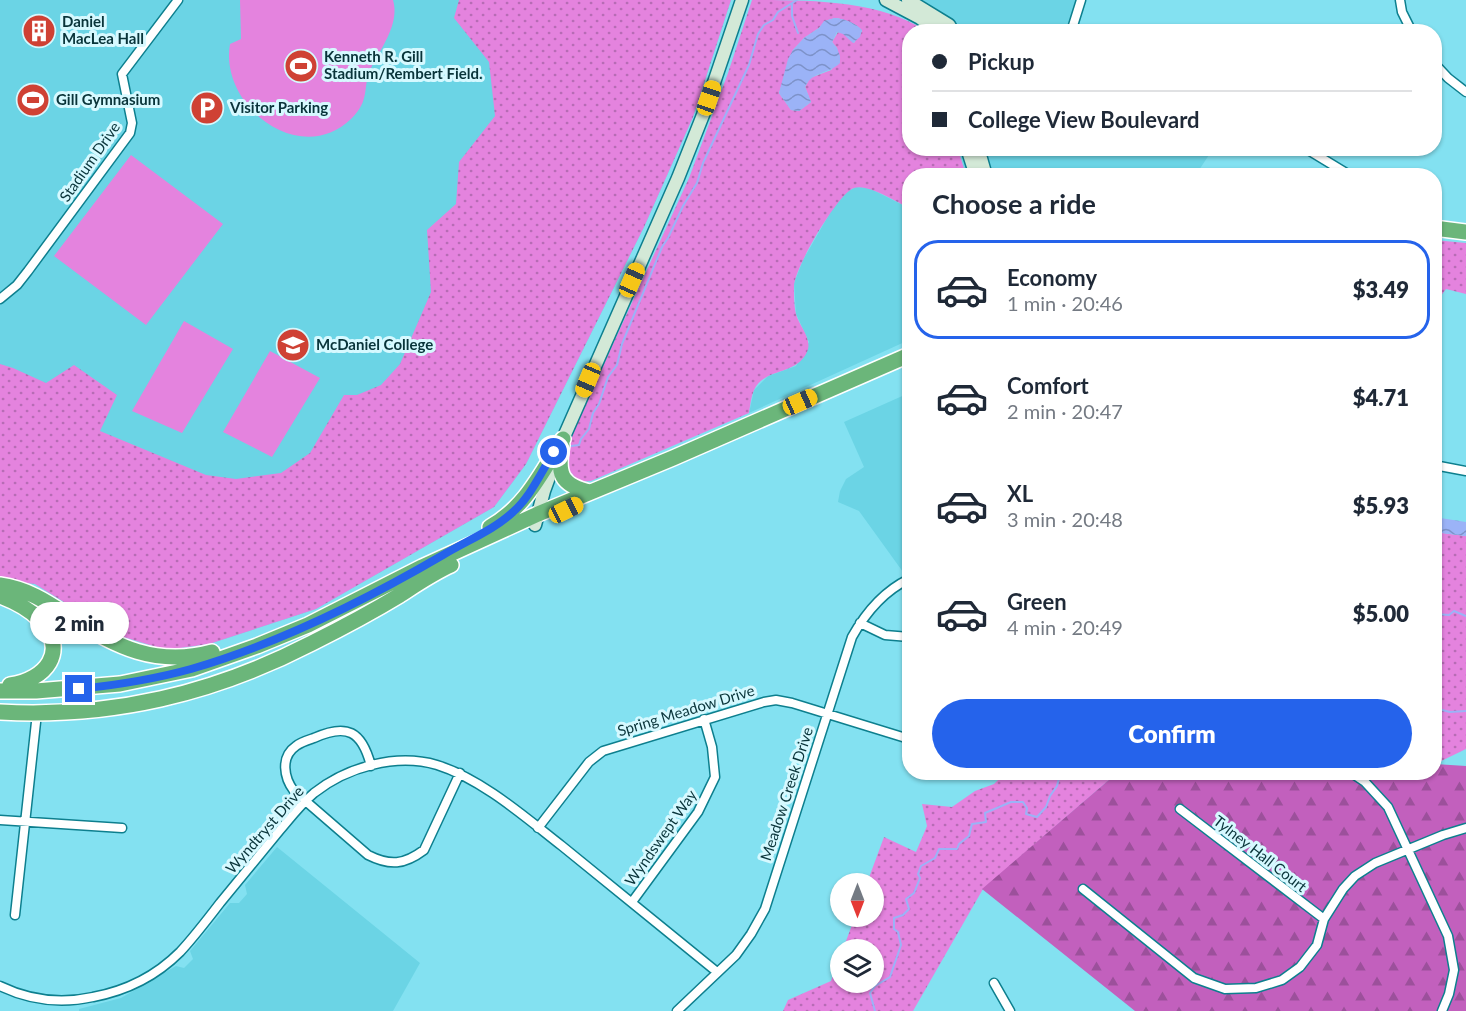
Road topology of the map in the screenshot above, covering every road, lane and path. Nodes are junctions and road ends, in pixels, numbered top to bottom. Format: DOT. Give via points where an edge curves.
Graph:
graph roads {
  1 [pos="178,0"];
  2 [pos="742,0"];
  3 [pos="886,0"];
  4 [pos="908,0"];
  5 [pos="1081,0"];
  6 [pos="1400,0"];
  7 [pos="928,24"];
  8 [pos="947,24"];
  9 [pos="1074,24"];
  10 [pos="1408,24"];
  11 [pos="1442,72"];
  12 [pos="1466,92"];
  13 [pos="1318,156"];
  14 [pos="1338,168"];
  15 [pos="1442,229"];
  16 [pos="1466,232"];
  17 [pos="0,299"];
  18 [pos="902,358"];
  19 [pos="563,439"];
  20 [pos="673,458"];
  21 [pos="1442,466"];
  22 [pos="1466,471"];
  23 [pos="590,492"];
  24 [pos="537,520"];
  25 [pos="422,567"];
  26 [pos="402,578"];
  27 [pos="902,584"];
  28 [pos="0,585"];
  29 [pos="0,596"];
  30 [pos="860,623"];
  31 [pos="902,636"];
  32 [pos="0,686"];
  33 [pos="0,691"];
  34 [pos="0,712"];
  35 [pos="37,713"];
  36 [pos="827,714"];
  37 [pos="704,719"];
  38 [pos="902,737"];
  39 [pos="371,766"];
  40 [pos="460,773"];
  41 [pos="1362,780"];
  42 [pos="305,801"];
  43 [pos="1180,809"];
  44 [pos="0,820"];
  45 [pos="25,822"];
  46 [pos="122,828"];
  47 [pos="538,828"];
  48 [pos="1466,828"];
  49 [pos="1409,850"];
  50 [pos="1083,889"];
  51 [pos="632,902"];
  52 [pos="15,915"];
  53 [pos="1324,919"];
  54 [pos="717,972"];
  55 [pos="994,983"];
  56 [pos="0,986"];
  57 [pos="677,1011"];
  58 [pos="1010,1011"];
  59 [pos="1442,1011"];
  1 -- 17 [label="street, Stadium Drive" via="122,74 132,123 130,133 28,271"];
  2 -- 19 [label="main road" via="678,178"];
  3 -- 7 [label="main road"];
  4 -- 8 [label="main road"];
  5 -- 9 [label="street"];
  6 -- 10 [label="street"];
  11 -- 12 [label="street"];
  13 -- 14 [label="street"];
  15 -- 16 [label="highway"];
  18 -- 20 [label="highway"];
  19 -- 23 [label="highway" via="559,460 563,478 571,486"];
  19 -- 24 [label="main road"];
  19 -- 25 [label="highway" via="530,492 511,514"];
  20 -- 23 [label="highway"];
  20 -- 24 [label="highway"];
  21 -- 22 [label="street"];
  23 -- 24 [label="highway"];
  24 -- 25 [label="highway"];
  24 -- 35 [label="highway" via="314,642 239,676 147,702"];
  25 -- 26 [label="highway"];
  26 -- 28 [label="highway" via="264,635 184,657 151,655 120,647 40,597"];
  26 -- 33 [label="highway" via="308,625 192,669 120,684 36,692"];
  27 -- 30 [label="street, Meadow Creek Drive" via="881,598"];
  29 -- 32 [label="highway" via="40,620 53,647 49,663 36,677"];
  30 -- 31 [label="street" via="885,635"];
  30 -- 36 [label="street, Meadow Creek Drive"];
  34 -- 35 [label="highway"];
  35 -- 45 [label="street"];
  36 -- 37 [label="street, Spring Meadow Drive" via="776,700"];
  36 -- 38 [label="street, Spring Meadow Drive"];
  36 -- 54 [label="street, Meadow Creek Drive" via="765,909 736,955"];
  37 -- 47 [label="street, Spring Meadow Drive" via="603,751 589,762"];
  37 -- 51 [label="street, Wyndswept Way" via="712,747 712,785 698,812"];
  39 -- 40 [label="street, Wyndtryst Drive" via="408,760"];
  39 -- 42 [label="street, Wyndtryst Drive" via="334,779"];
  39 -- 42 [label="street" via="366,747 349,731 327,732 295,746 285,773 287,782"];
  40 -- 42 [label="street" via="424,850 405,861 392,863 368,855"];
  40 -- 47 [label="street, Wyndtryst Drive"];
  41 -- 49 [label="street" via="1388,807"];
  42 -- 56 [label="street, Wyndtryst Drive" via="180,952 153,974 122,990 86,999 51,1000 19,995"];
  43 -- 53 [label="street, Tylney Hall Court"];
  44 -- 45 [label="street"];
  45 -- 46 [label="street"];
  45 -- 52 [label="street"];
  47 -- 51 [label="street, Wyndtryst Drive"];
  48 -- 49 [label="street"];
  49 -- 53 [label="street" via="1355,876"];
  49 -- 59 [label="street" via="1452,949 1452,985"];
  50 -- 53 [label="street" via="1194,978 1226,989 1256,988 1282,980 1317,945"];
  51 -- 54 [label="street, Wyndtryst Drive"];
  54 -- 57 [label="street, Meadow Creek Drive"];
  55 -- 58 [label="street"];
}
